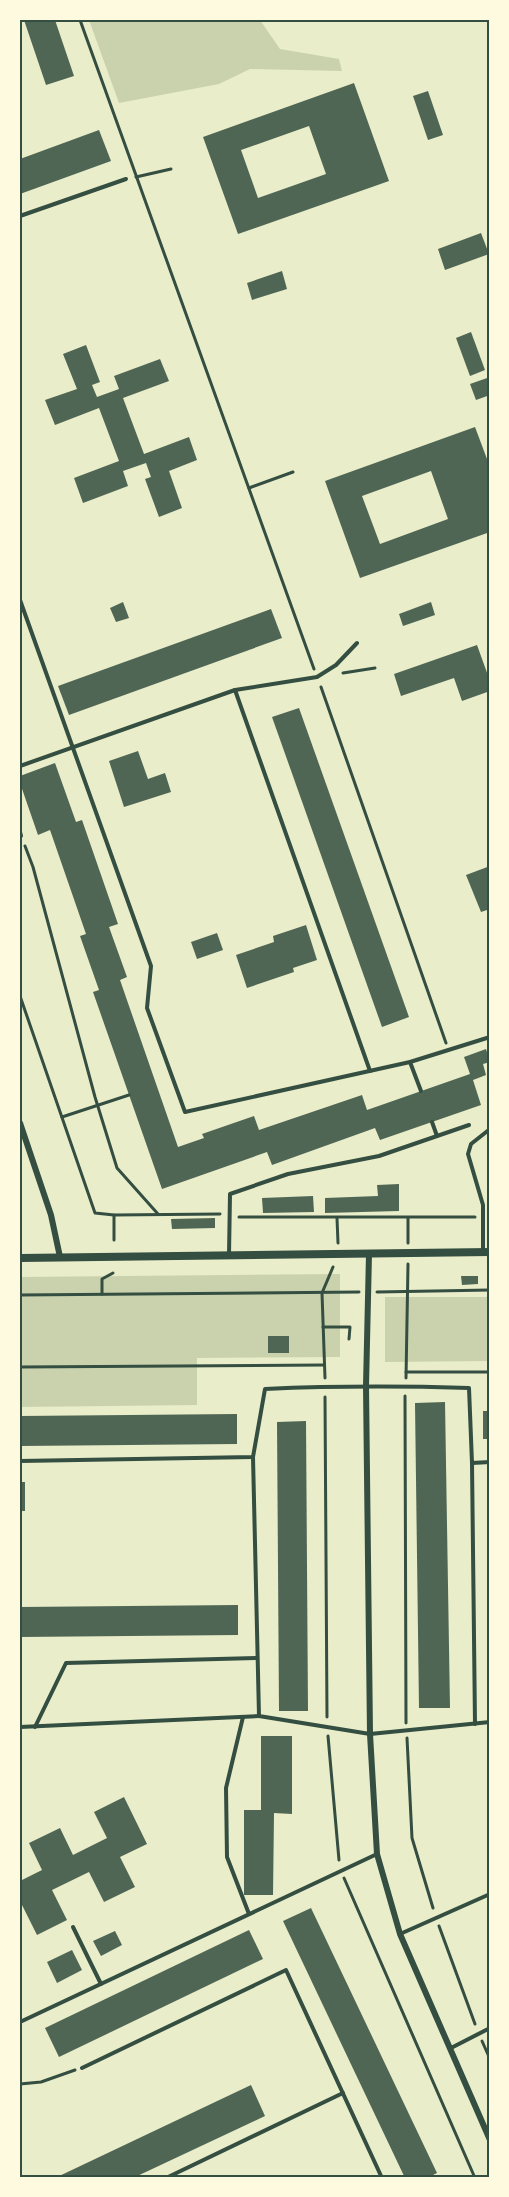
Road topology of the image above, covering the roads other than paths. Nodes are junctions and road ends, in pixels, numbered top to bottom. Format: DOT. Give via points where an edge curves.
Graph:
graph roads {
  1 [pos="126,180"];
  2 [pos="20,216"];
  3 [pos="20,600"];
  4 [pos="357,643"];
  5 [pos="235,690"];
  6 [pos="73,746"];
  7 [pos="20,766"];
  8 [pos="489,1037"];
  9 [pos="410,1062"];
  10 [pos="370,1071"];
  11 [pos="421,1091"];
  12 [pos="432,1122"];
  13 [pos="20,1123"];
  14 [pos="469,1125"];
  15 [pos="489,1129"];
  16 [pos="437,1136"];
  17 [pos="486,1252"];
  18 [pos="369,1254"];
  19 [pos="230,1255"];
  20 [pos="60,1257"];
  21 [pos="20,1258"];
  22 [pos="366,1386"];
  23 [pos="254,1457"];
  24 [pos="20,1461"];
  25 [pos="489,1462"];
  26 [pos="472,1463"];
  27 [pos="257,1658"];
  28 [pos="259,1716"];
  29 [pos="243,1717"];
  30 [pos="489,1722"];
  31 [pos="475,1724"];
  32 [pos="20,1727"];
  33 [pos="35,1727"];
  34 [pos="369,1734"];
  35 [pos="377,1854"];
  36 [pos="489,1894"];
  37 [pos="249,1914"];
  38 [pos="73,1927"];
  39 [pos="400,1934"];
  40 [pos="101,1984"];
  41 [pos="20,2022"];
  42 [pos="489,2028"];
  43 [pos="451,2048"];
  44 [pos="82,2068"];
  45 [pos="343,2093"];
  46 [pos="489,2140"];
  47 [pos="166,2178"];
  48 [pos="382,2178"];
  1 -- 2 [label="lane"];
  3 -- 6 [label="lane"];
  4 -- 5 [label="lane" via="336,665 317,677"];
  5 -- 6 [label="lane"];
  5 -- 10 [label="lane"];
  6 -- 7 [label="lane"];
  6 -- 10 [label="lane" via="151,966 147,1008 185,1112"];
  8 -- 9 [label="lane"];
  9 -- 10 [label="lane"];
  9 -- 11 [label="lane"];
  12 -- 16 [label="lane"];
  13 -- 20 [label="street" via="51,1215"];
  14 -- 16 [label="lane"];
  15 -- 17 [label="lane" via="471,1144 468,1155 483,1205"];
  16 -- 19 [label="lane" via="379,1156 288,1174 230,1194"];
  17 -- 18 [label="street"];
  18 -- 19 [label="street"];
  18 -- 22 [label="street"];
  19 -- 20 [label="street"];
  20 -- 21 [label="street"];
  22 -- 23 [label="lane" via="265,1389"];
  22 -- 26 [label="lane" via="469,1388"];
  22 -- 34 [label="street"];
  23 -- 24 [label="lane"];
  23 -- 27 [label="lane"];
  25 -- 26 [label="lane"];
  26 -- 31 [label="lane"];
  27 -- 28 [label="lane"];
  27 -- 33 [label="lane" via="66,1663"];
  28 -- 29 [label="lane"];
  28 -- 34 [label="lane"];
  29 -- 33 [label="lane"];
  29 -- 37 [label="lane" via="226,1788 226,1857"];
  30 -- 31 [label="lane"];
  31 -- 34 [label="lane"];
  32 -- 33 [label="lane"];
  34 -- 35 [label="street"];
  35 -- 37 [label="lane"];
  35 -- 39 [label="street"];
  36 -- 39 [label="lane"];
  37 -- 40 [label="lane"];
  38 -- 40 [label="lane"];
  39 -- 43 [label="street"];
  40 -- 41 [label="lane"];
  42 -- 43 [label="lane"];
  43 -- 46 [label="street"];
  44 -- 45 [label="lane" via="286,1970"];
  45 -- 47 [label="lane"];
  45 -- 48 [label="lane"];
}
